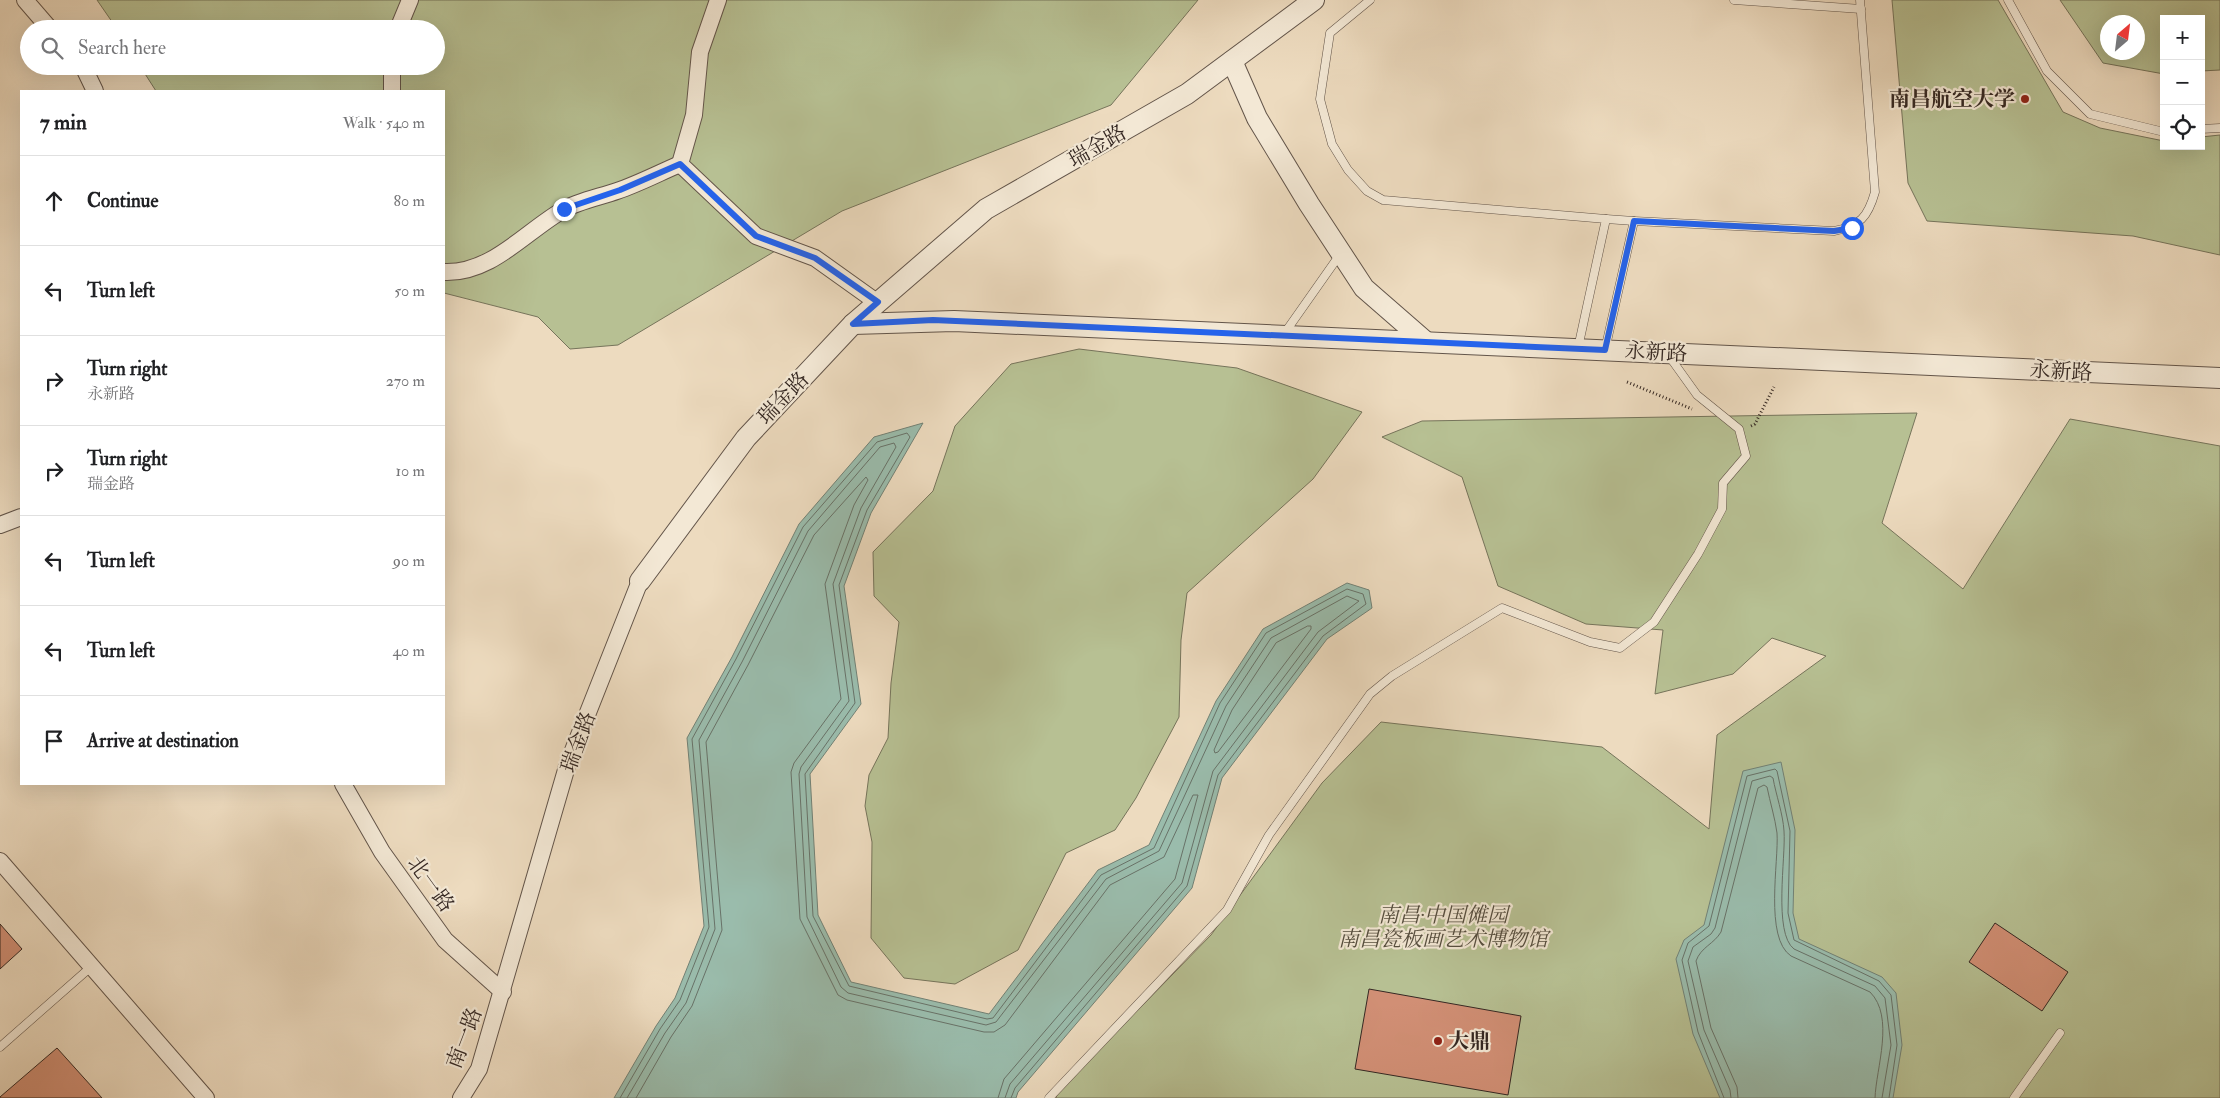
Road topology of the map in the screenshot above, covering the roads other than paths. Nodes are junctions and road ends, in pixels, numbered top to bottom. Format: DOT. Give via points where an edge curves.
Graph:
graph roads {
  1 [pos="25,0"];
  2 [pos="410,0"];
  3 [pos="718,0"];
  4 [pos="1314,0"];
  5 [pos="1370,0"];
  6 [pos="1734,0"];
  7 [pos="1860,0"];
  8 [pos="2008,0"];
  9 [pos="1861,9"];
  10 [pos="42,20"];
  11 [pos="402,20"];
  12 [pos="1232,61"];
  13 [pos="87,75"];
  14 [pos="392,75"];
  15 [pos="94,90"];
  16 [pos="392,90"];
  17 [pos="2220,128"];
  18 [pos="2205,129"];
  19 [pos="2160,133"];
  20 [pos="680,164"];
  21 [pos="1606,219"];
  22 [pos="1634,221"];
  23 [pos="1341,253"];
  24 [pos="445,272"];
  25 [pos="878,302"];
  26 [pos="853,324"];
  27 [pos="1283,336"];
  28 [pos="1426,342"];
  29 [pos="1578,349"];
  30 [pos="1605,350"];
  31 [pos="1667,353"];
  32 [pos="2220,378"];
  33 [pos="20,517"];
  34 [pos="0,525"];
  35 [pos="640,581"];
  36 [pos="344,785"];
  37 [pos="0,861"];
  38 [pos="92,966"];
  39 [pos="503,992"];
  40 [pos="2060,1033"];
  41 [pos="0,1047"];
  42 [pos="206,1098"];
  43 [pos="461,1098"];
  44 [pos="1049,1098"];
  45 [pos="2014,1098"];
  1 -- 10 [label="street"];
  2 -- 11 [label="street"];
  3 -- 20 [label="street" via="700,52 694,115"];
  4 -- 12 [label="street, 瑞金路"];
  5 -- 21 [label="lane" via="1330,33 1320,99 1332,144 1348,170 1367,191 1384,200"];
  6 -- 9 [label="lane"];
  7 -- 9 [label="lane"];
  8 -- 19 [label="lane" via="2047,71 2090,114"];
  9 -- 22 [label="lane" via="1875,192 1870,211 1852,228 1834,231"];
  12 -- 23 [label="street" via="1257,118"];
  12 -- 25 [label="street, 瑞金路" via="1187,94 986,208"];
  13 -- 15 [label="street"];
  14 -- 16 [label="street"];
  17 -- 18 [label="lane"];
  20 -- 24 [label="street" via="620,190 564,209 504,252 472,268 456,273"];
  20 -- 25 [label="street" via="756,236 815,258"];
  21 -- 22 [label="lane"];
  21 -- 29 [label="lane"];
  22 -- 30 [label="lane"];
  23 -- 27 [label="lane"];
  23 -- 28 [label="street" via="1364,288"];
  25 -- 26 [label="street, 瑞金路"];
  26 -- 27 [label="street, 永新路" via="933,320"];
  26 -- 35 [label="street, 瑞金路" via="746,438"];
  27 -- 28 [label="street, 永新路"];
  28 -- 29 [label="street, 永新路"];
  29 -- 30 [label="street, 永新路"];
  30 -- 31 [label="street, 永新路"];
  31 -- 32 [label="street, 永新路"];
  31 -- 44 [label="lane" via="1697,395 1740,429 1746,456 1723,484 1722,509 1698,554 1654,622 1620,648 1590,642 1502,608 1392,676 1370,694 1339,736 1270,835 1227,910"];
  33 -- 34 [label="street"];
  35 -- 39 [label="street, 瑞金路" via="568,764"];
  36 -- 39 [label="street, 北一路" via="382,852 445,940"];
  37 -- 38 [label="street"];
  38 -- 41 [label="lane"];
  38 -- 42 [label="street"];
  39 -- 43 [label="street, 南一路" via="479,1069"];
  40 -- 45 [label="lane"];
}
